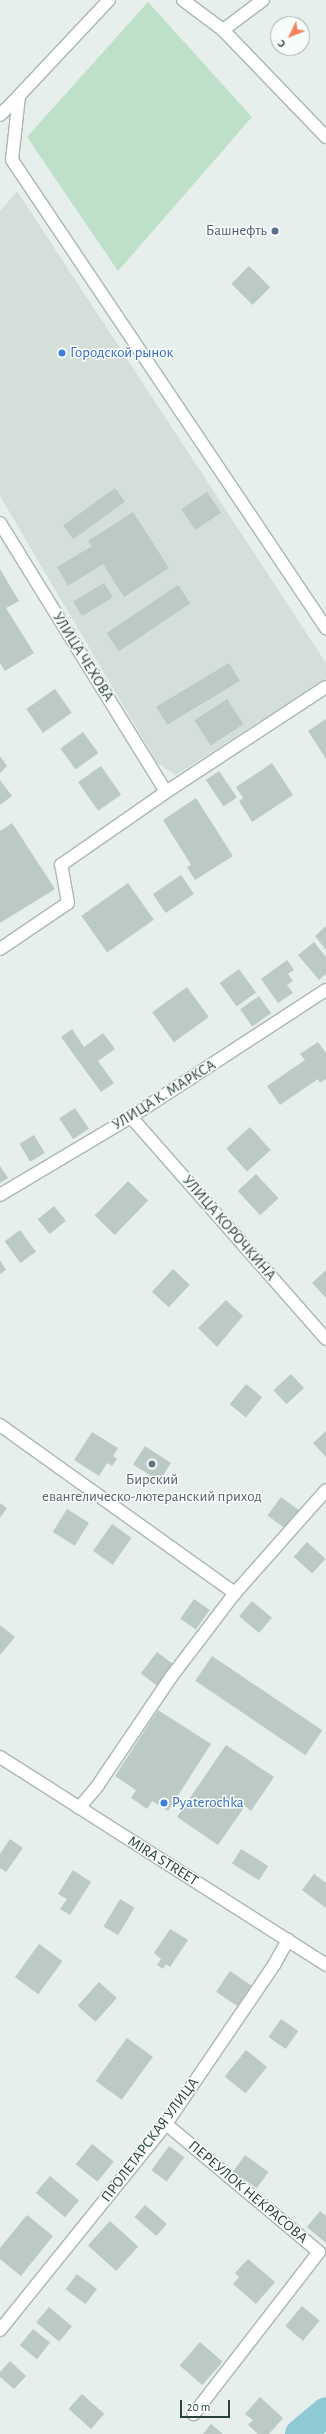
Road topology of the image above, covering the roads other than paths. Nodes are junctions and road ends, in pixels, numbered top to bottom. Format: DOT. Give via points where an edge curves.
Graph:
graph roads {
  1 [pos="109,0"];
  2 [pos="182,0"];
  3 [pos="263,0"];
  4 [pos="223,30"];
  5 [pos="19,96"];
  6 [pos="0,115"];
  7 [pos="326,137"];
  8 [pos="0,523"];
  9 [pos="326,628"];
  10 [pos="326,687"];
  11 [pos="166,792"];
  12 [pos="0,949"];
  13 [pos="326,990"];
  14 [pos="131,1117"];
  15 [pos="0,1194"];
  16 [pos="326,1339"];
  17 [pos="0,1425"];
  18 [pos="326,1490"];
  19 [pos="235,1593"];
  20 [pos="0,1757"];
  21 [pos="79,1808"];
  22 [pos="288,1940"];
  23 [pos="326,1965"];
  24 [pos="166,2124"];
  25 [pos="0,2330"];
  26 [pos="194,2414"];
  1 -- 5 [label="street"];
  2 -- 4 [label="street"];
  3 -- 4 [label="street"];
  4 -- 7 [label="street"];
  5 -- 6 [label="street"];
  5 -- 9 [label="street" via="12,160"];
  8 -- 11 [label="street, УЛИЦА ЧЕХОВА"];
  10 -- 11 [label="street"];
  11 -- 12 [label="street" via="61,865 68,903"];
  13 -- 14 [label="street, УЛИЦА К. МАРКСА"];
  14 -- 15 [label="street, УЛИЦА К. МАРКСА"];
  14 -- 16 [label="street, УЛИЦА КОРОЧКИНА"];
  17 -- 19 [label="street"];
  18 -- 19 [label="street"];
  19 -- 21 [label="street" via="171,1677 98,1785"];
  20 -- 21 [label="street, MIRA STREET"];
  21 -- 22 [label="street, MIRA STREET"];
  22 -- 23 [label="street, MIRA STREET"];
  22 -- 24 [label="street, ПРОЛЕТАРСКАЯ УЛИЦА" via="274,1966"];
  24 -- 25 [label="street, ПРОЛЕТАРСКАЯ УЛИЦА"];
  24 -- 26 [label="street, ПЕРЕУЛОК НЕКРАСОВА" via="319,2252"];
}
